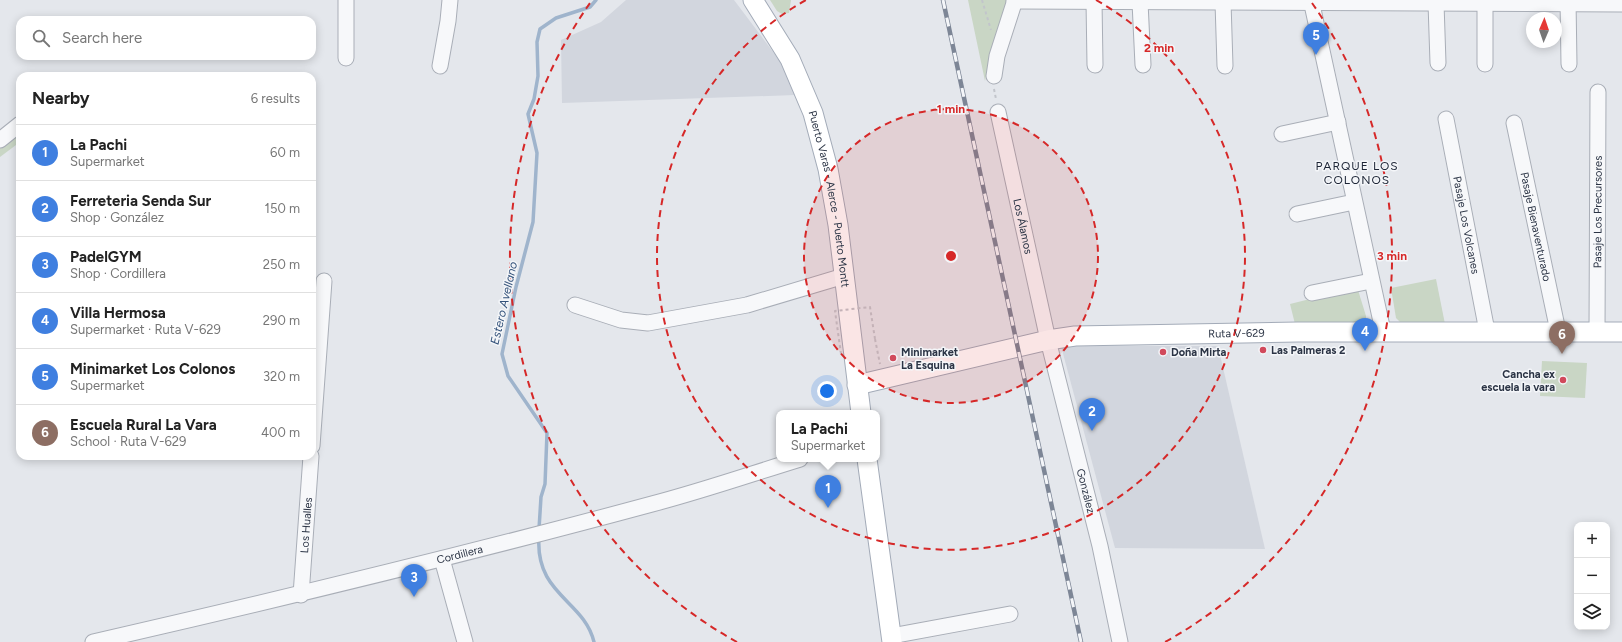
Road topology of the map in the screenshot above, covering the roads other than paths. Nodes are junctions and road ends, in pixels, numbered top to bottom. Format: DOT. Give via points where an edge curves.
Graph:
graph roads {
  1 [pos="346,0"];
  2 [pos="450,0"];
  3 [pos="753,0"];
  4 [pos="1014,0"];
  5 [pos="1094,1"];
  6 [pos="1124,1"];
  7 [pos="1214,1"];
  8 [pos="1312,1"];
  9 [pos="1380,1"];
  10 [pos="1140,2"];
  11 [pos="1475,2"];
  12 [pos="1568,2"];
  13 [pos="1436,3"];
  14 [pos="1622,4"];
  15 [pos="346,58"];
  16 [pos="1438,63"];
  17 [pos="1143,64"];
  18 [pos="1485,64"];
  19 [pos="1569,64"];
  20 [pos="1095,65"];
  21 [pos="440,66"];
  22 [pos="1225,66"];
  23 [pos="994,76"];
  24 [pos="1598,92"];
  25 [pos="998,112"];
  26 [pos="1446,119"];
  27 [pos="1338,122"];
  28 [pos="1514,123"];
  29 [pos="16,127"];
  30 [pos="1282,134"];
  31 [pos="0,140"];
  32 [pos="1354,202"];
  33 [pos="1297,214"];
  34 [pos="844,276"];
  35 [pos="324,281"];
  36 [pos="1371,281"];
  37 [pos="1312,293"];
  38 [pos="576,305"];
  39 [pos="316,331"];
  40 [pos="1382,331"];
  41 [pos="1487,331"];
  42 [pos="1558,331"];
  43 [pos="1597,332"];
  44 [pos="1622,332"];
  45 [pos="1048,340"];
  46 [pos="857,385"];
  47 [pos="861,410"];
  48 [pos="311,460"];
  49 [pos="790,462"];
  50 [pos="867,462"];
  51 [pos="442,559"];
  52 [pos="301,595"];
  53 [pos="1010,614"];
  54 [pos="892,639"];
  55 [pos="93,642"];
  56 [pos="464,642"];
  57 [pos="1120,642"];
  1 -- 15 [label="street"];
  2 -- 21 [label="street"];
  3 -- 34 [label="main road, Puerto Varas - Alerce - Puerto Montt" via="790,59 813,113 828,169"];
  4 -- 5 [label="street"];
  4 -- 23 [label="street"];
  5 -- 6 [label="street"];
  5 -- 20 [label="street"];
  6 -- 10 [label="street"];
  7 -- 8 [label="street"];
  7 -- 10 [label="street"];
  7 -- 22 [label="street"];
  8 -- 9 [label="street"];
  8 -- 27 [label="street"];
  9 -- 13 [label="street"];
  10 -- 17 [label="street"];
  11 -- 12 [label="street"];
  11 -- 13 [label="street"];
  11 -- 18 [label="street"];
  12 -- 14 [label="street"];
  12 -- 19 [label="street"];
  13 -- 16 [label="street"];
  24 -- 43 [label="street, Pasaje Los Precursores"];
  25 -- 45 [label="street, Los Álamos"];
  26 -- 41 [label="street, Pasaje Los Volcanes"];
  27 -- 30 [label="street"];
  27 -- 32 [label="street"];
  28 -- 42 [label="street, Pasaje Bienaventurado"];
  29 -- 31 [label="street"];
  32 -- 33 [label="street"];
  32 -- 36 [label="street"];
  34 -- 38 [label="street" via="747,304 648,323 621,320"];
  34 -- 46 [label="main road, Puerto Varas - Alerce - Puerto Montt"];
  35 -- 39 [label="street"];
  36 -- 37 [label="street"];
  36 -- 40 [label="street"];
  40 -- 41 [label="main road, Ruta V-629"];
  40 -- 45 [label="main road, Ruta V-629" via="1086,336"];
  41 -- 42 [label="main road, Ruta V-629"];
  42 -- 43 [label="main road, Ruta V-629"];
  43 -- 44 [label="main road, Ruta V-629"];
  45 -- 46 [label="main road, Ruta V-629"];
  45 -- 57 [label="street, González" via="1100,546"];
  46 -- 47 [label="main road, Puerto Varas - Alerce - Puerto Montt"];
  48 -- 52 [label="street, Los Hualles"];
  49 -- 51 [label="street, Cordillera" via="654,504"];
  50 -- 54 [label="main road"];
  51 -- 52 [label="street, Cordillera"];
  51 -- 56 [label="street"];
  52 -- 55 [label="street, Cordillera"];
  53 -- 54 [label="street"];
}
